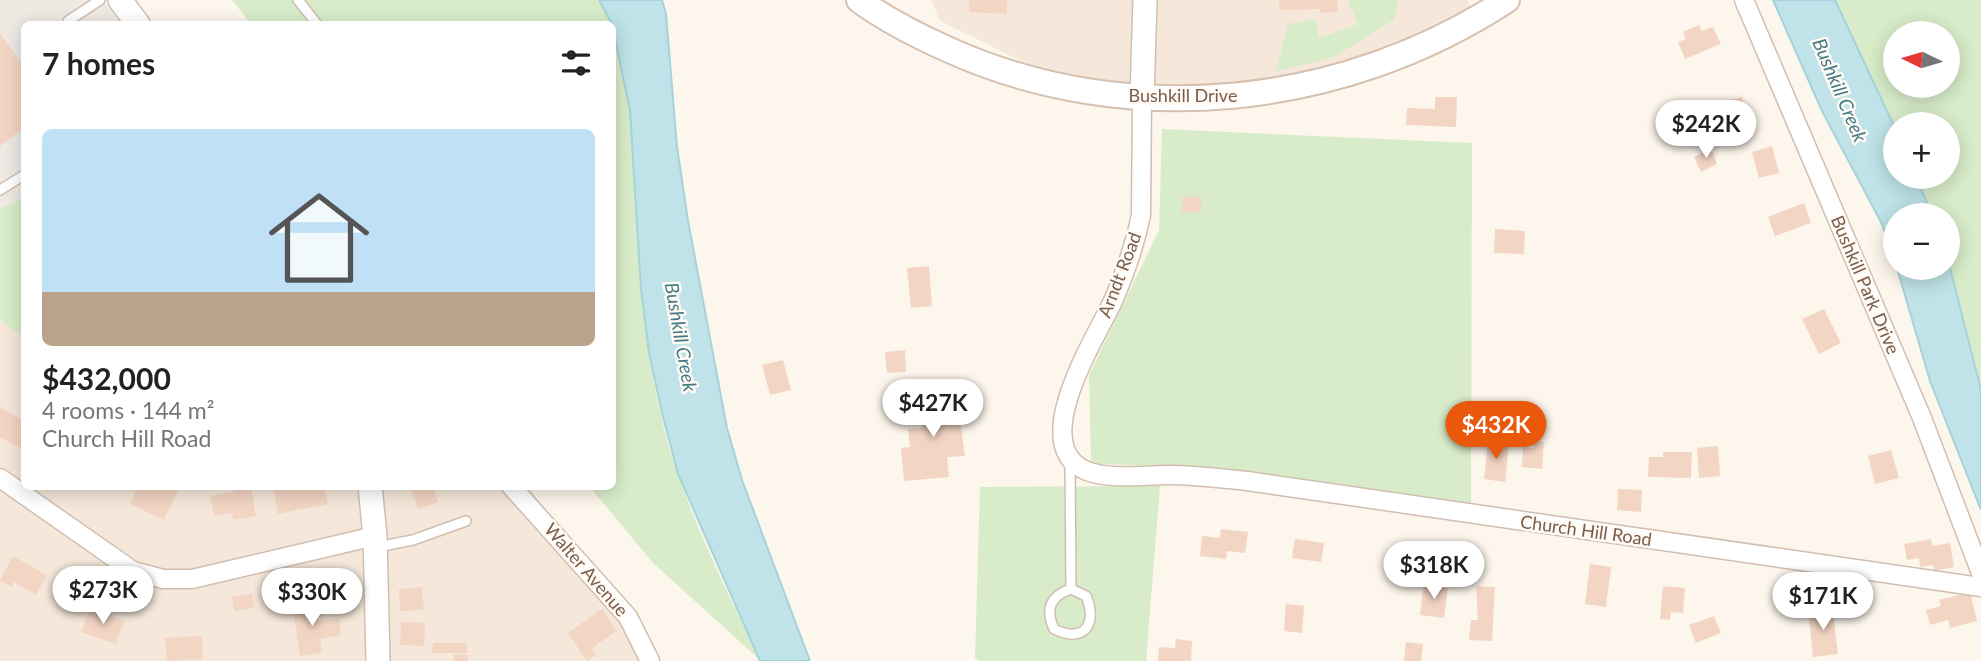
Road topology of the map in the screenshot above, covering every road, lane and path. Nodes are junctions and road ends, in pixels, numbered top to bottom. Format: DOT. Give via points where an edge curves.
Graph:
graph roads {
  1 [pos="100,0"];
  2 [pos="120,0"];
  3 [pos="298,0"];
  4 [pos="859,0"];
  5 [pos="1144,0"];
  6 [pos="1507,0"];
  7 [pos="1744,0"];
  8 [pos="68,21"];
  9 [pos="136,21"];
  10 [pos="315,21"];
  11 [pos="1142,97"];
  12 [pos="21,177"];
  13 [pos="0,190"];
  14 [pos="1070,457"];
  15 [pos="0,478"];
  16 [pos="370,490"];
  17 [pos="515,490"];
  18 [pos="466,521"];
  19 [pos="375,541"];
  20 [pos="1981,573"];
  21 [pos="1981,587"];
  22 [pos="1071,589"];
  23 [pos="378,661"];
  24 [pos="650,661"];
  1 -- 8 [label="lane"];
  2 -- 9 [label="street"];
  3 -- 10 [label="lane"];
  4 -- 11 [label="main road, Bushkill Drive" via="921,37 1001,72 1061,88"];
  5 -- 11 [label="street, Arndt Road"];
  6 -- 11 [label="main road, Bushkill Drive" via="1432,44 1315,84 1250,95"];
  7 -- 20 [label="street, Bushkill Park Drive" via="1922,418"];
  11 -- 14 [label="street, Arndt Road" via="1141,215 1117,290 1068,395 1063,424"];
  12 -- 13 [label="lane"];
  14 -- 21 [label="street, Church Hill Road" via="1083,469 1104,475 1195,475 1247,481"];
  14 -- 22 [label="lane"];
  15 -- 19 [label="street" via="133,571 163,579 192,579"];
  16 -- 19 [label="street"];
  17 -- 24 [label="street, Walter Avenue" via="628,617"];
  18 -- 19 [label="lane" via="413,540"];
  19 -- 23 [label="street"];
  22 -- 22 [label="lane" via="1051,603 1048,616 1054,629 1066,635 1079,634 1090,624 1092,610 1086,596"];
}
